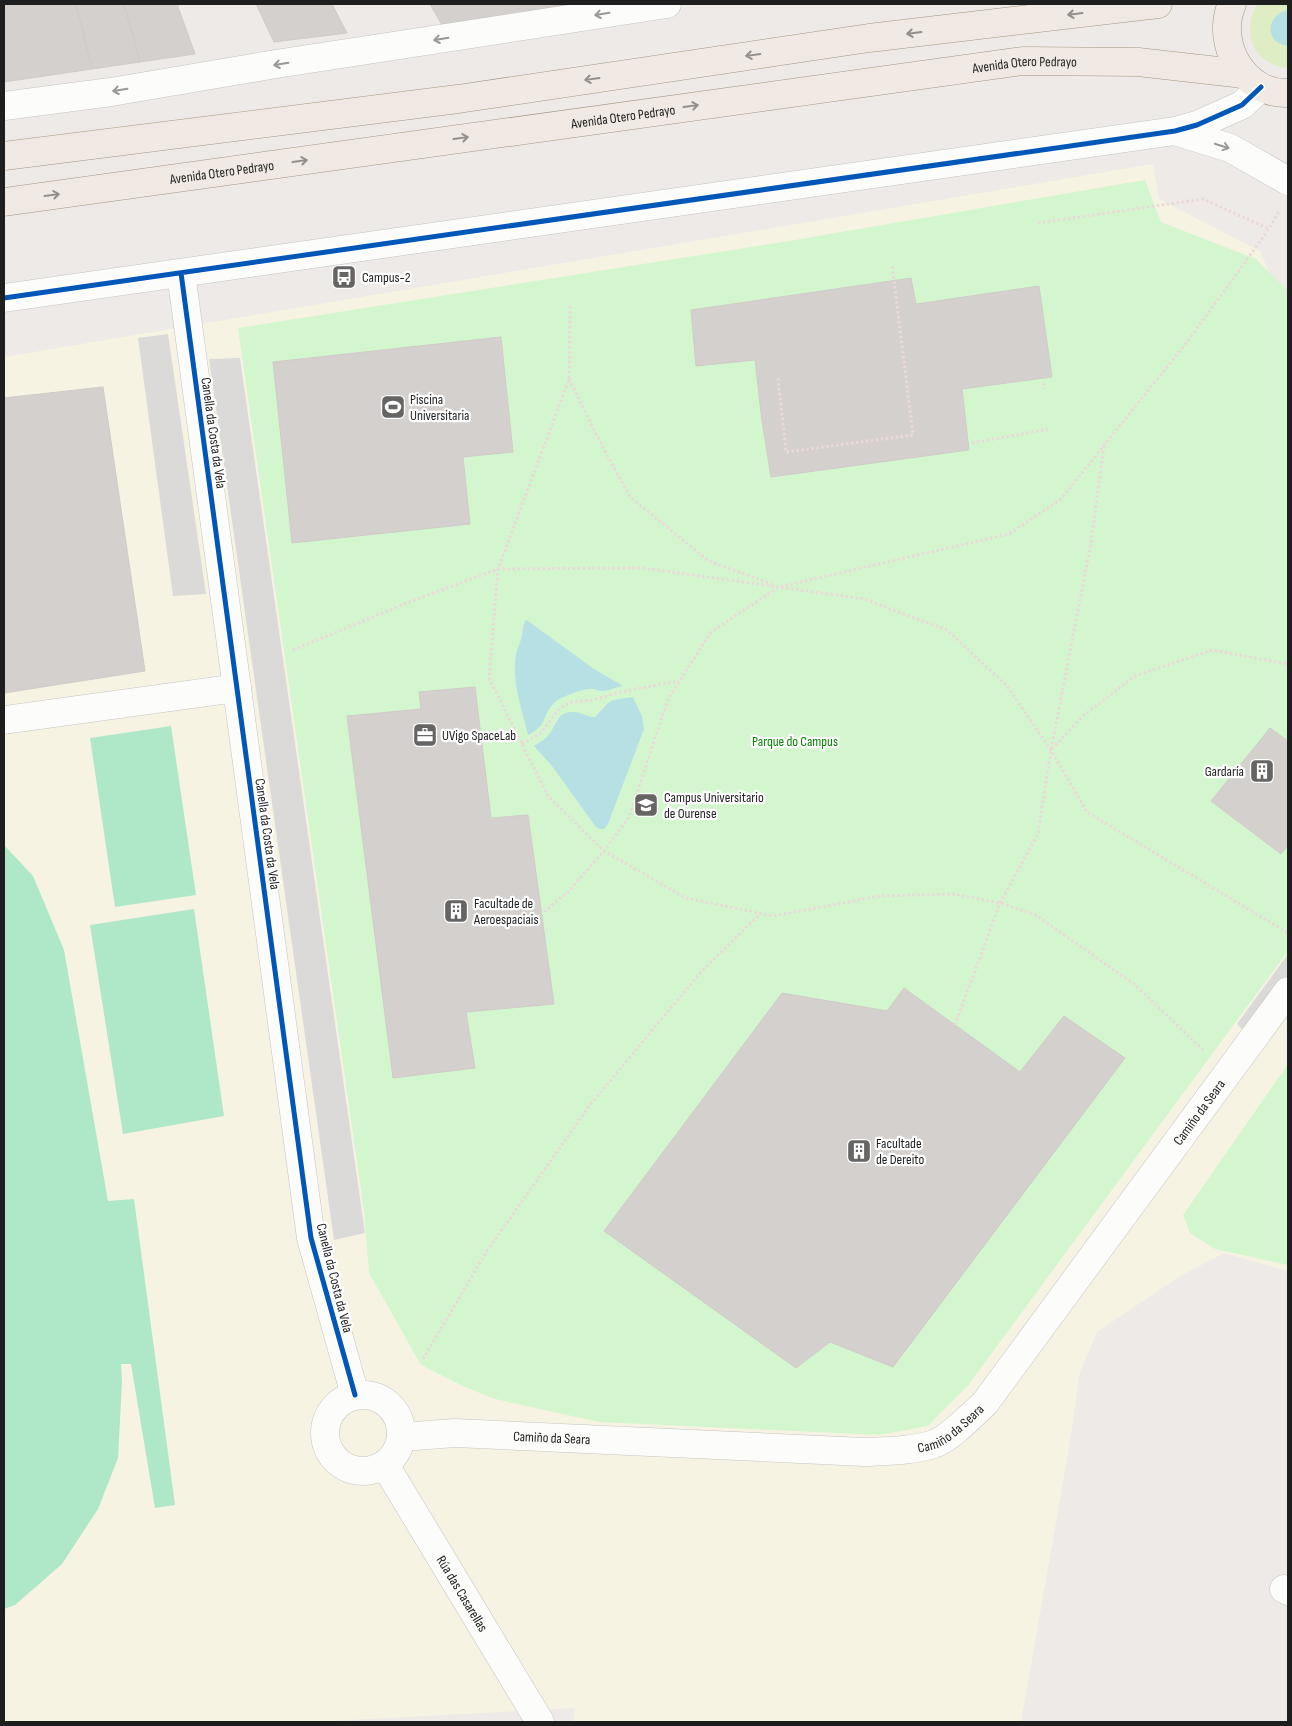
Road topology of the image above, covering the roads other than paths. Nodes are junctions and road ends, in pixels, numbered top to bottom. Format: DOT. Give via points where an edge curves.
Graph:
graph roads {
  1 [pos="667,4"];
  2 [pos="1158,4"];
  3 [pos="1232,4"];
  4 [pos="1123,6"];
  5 [pos="1273,91"];
  6 [pos="4,106"];
  7 [pos="1175,131"];
  8 [pos="4,156"];
  9 [pos="1286,192"];
  10 [pos="4,202"];
  11 [pos="181,272"];
  12 [pos="4,298"];
  13 [pos="237,688"];
  14 [pos="4,720"];
  15 [pos="1288,991"];
  16 [pos="355,1395"];
  17 [pos="401,1437"];
  18 [pos="385,1465"];
  19 [pos="540,1722"];
  1 -- 6 [label="street, one-way"];
  2 -- 4 [label="main road"];
  3 -- 5 [label="main road" via="1227,14 1226,36 1232,56"];
  4 -- 8 [label="main road, one-way" via="869,38 458,99"];
  5 -- 7 [label="street"];
  10 -- 5 [label="main road, Avenida Otero Pedrayo, one-way" via="1024,61 1138,62"];
  7 -- 9 [label="street, one-way" via="1230,148"];
  7 -- 11 [label="street"];
  11 -- 12 [label="street"];
  11 -- 13 [label="street, Canella da Costa da Vela"];
  13 -- 14 [label="street"];
  13 -- 16 [label="street, Canella da Costa da Vela" via="311,1238"];
  15 -- 17 [label="street, Camiño da Seara" via="985,1403 961,1426 935,1444 864,1452 455,1433"];
  16 -- 17 [label="street" via="373,1395 389,1404 399,1419"];
  16 -- 18 [label="street" via="334,1407 327,1418 324,1430 330,1454 349,1469 361,1472"];
  17 -- 18 [label="street" via="399,1448"];
  18 -- 19 [label="street, Rúa das Casarellas"];
}
